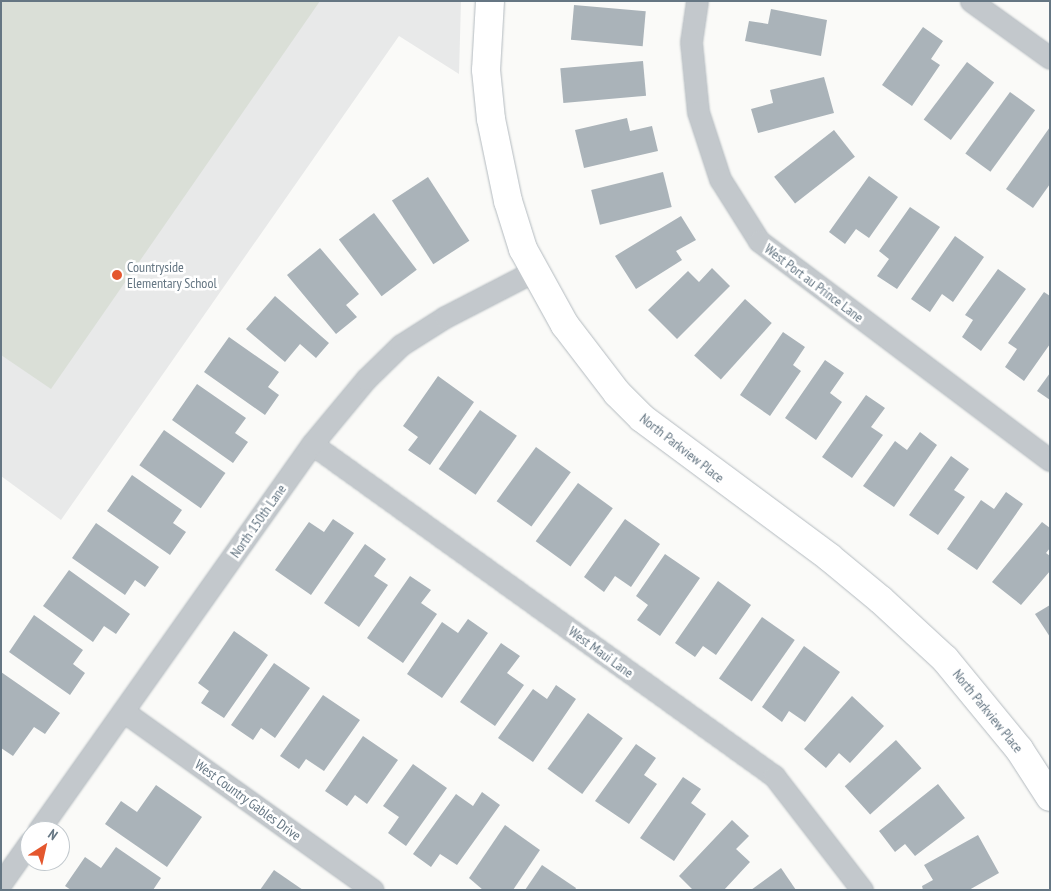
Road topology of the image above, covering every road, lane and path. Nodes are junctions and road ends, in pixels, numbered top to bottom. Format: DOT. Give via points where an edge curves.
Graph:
graph roads {
  1 [pos="490,1"];
  2 [pos="697,1"];
  3 [pos="971,1"];
  4 [pos="1050,58"];
  5 [pos="534,271"];
  6 [pos="312,444"];
  7 [pos="1050,460"];
  8 [pos="123,711"];
  9 [pos="1050,796"];
  10 [pos="45,821"];
  11 [pos="20,856"];
  12 [pos="1,883"];
  13 [pos="373,890"];
  14 [pos="862,890"];
  1 -- 5 [label="street, North Parkview Place" via="486,70 491,119 508,201 523,249"];
  2 -- 7 [label="street, West Port au Prince Lane" via="691,42 698,112 720,179 759,241"];
  3 -- 4 [label="street"];
  5 -- 6 [label="street, North 150th Lane" via="453,313 401,345 366,379"];
  5 -- 9 [label="street, North Parkview Place" via="565,325 605,378 642,418 829,558 912,627 978,696"];
  6 -- 8 [label="street, North 150th Lane"];
  6 -- 14 [label="street, West Maui Lane" via="774,776"];
  8 -- 10 [label="street, North 150th Lane"];
  8 -- 13 [label="street, West Country Gables Drive"];
  11 -- 12 [label="street"];
}
